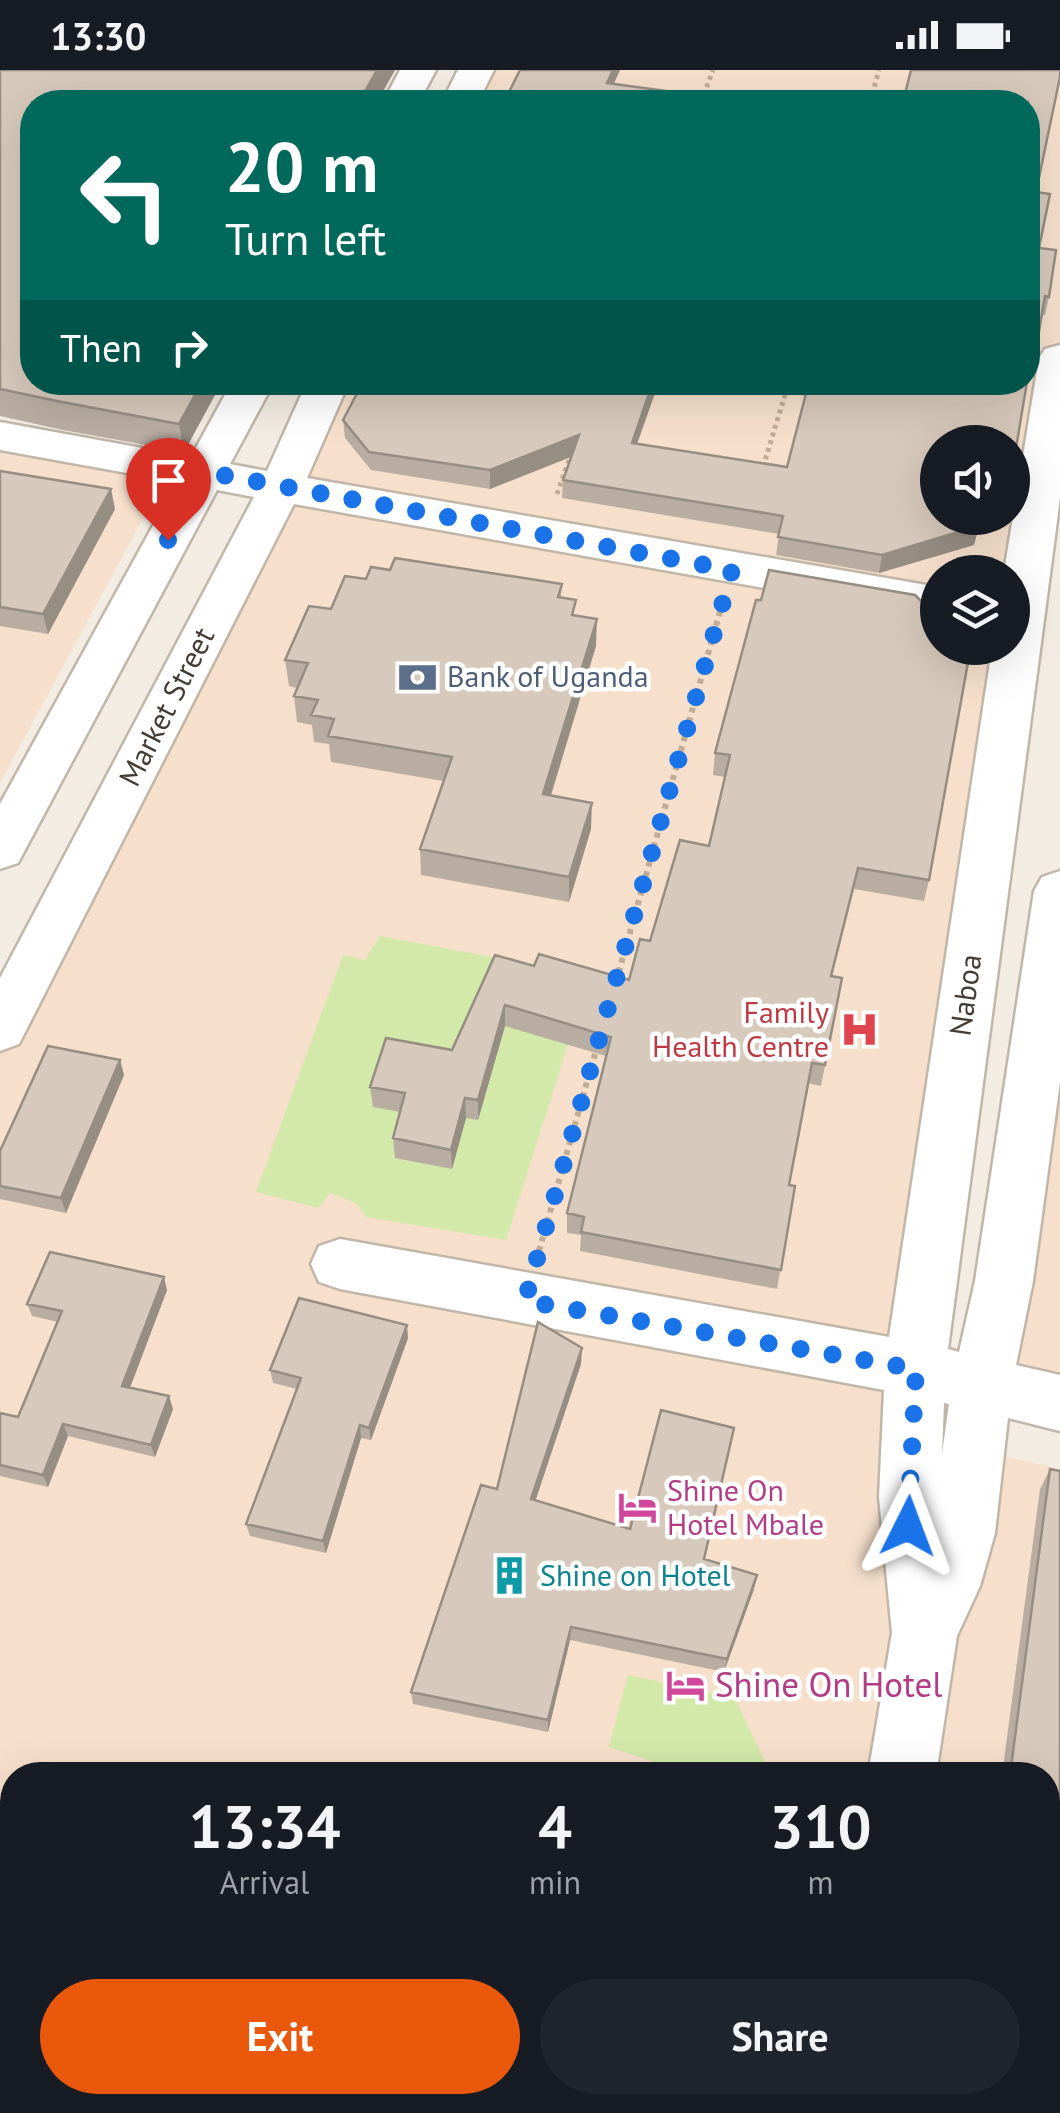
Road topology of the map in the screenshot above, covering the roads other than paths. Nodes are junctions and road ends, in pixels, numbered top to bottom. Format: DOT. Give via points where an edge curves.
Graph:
graph roads {
  1 [pos="1060,358"];
  2 [pos="246,395"];
  3 [pos="322,395"];
  4 [pos="0,436"];
  5 [pos="206,472"];
  6 [pos="282,484"];
  7 [pos="920,600"];
  8 [pos="1030,618"];
  9 [pos="1023,665"];
  10 [pos="0,850"];
  11 [pos="1060,891"];
  12 [pos="0,1029"];
  13 [pos="340,1264"];
  14 [pos="916,1369"];
  15 [pos="982,1382"];
  16 [pos="1060,1403"];
  17 [pos="925,1633"];
  18 [pos="904,1762"];
  1 -- 8 [label="street, Naboa"];
  2 -- 5 [label="street"];
  3 -- 6 [label="street, Market Street"];
  4 -- 5 [label="street"];
  5 -- 6 [label="street"];
  5 -- 10 [label="street"];
  6 -- 7 [label="street"];
  6 -- 12 [label="street, Market Street"];
  9 -- 14 [label="street, Naboa"];
  11 -- 15 [label="street, Naboa" via="1004,1281"];
  13 -- 14 [label="street"];
  14 -- 15 [label="street"];
  14 -- 17 [label="street, Naboa" via="908,1526"];
  15 -- 16 [label="street"];
  15 -- 17 [label="street, Naboa" via="962,1533 948,1586"];
  17 -- 18 [label="street, Naboa"];
}
